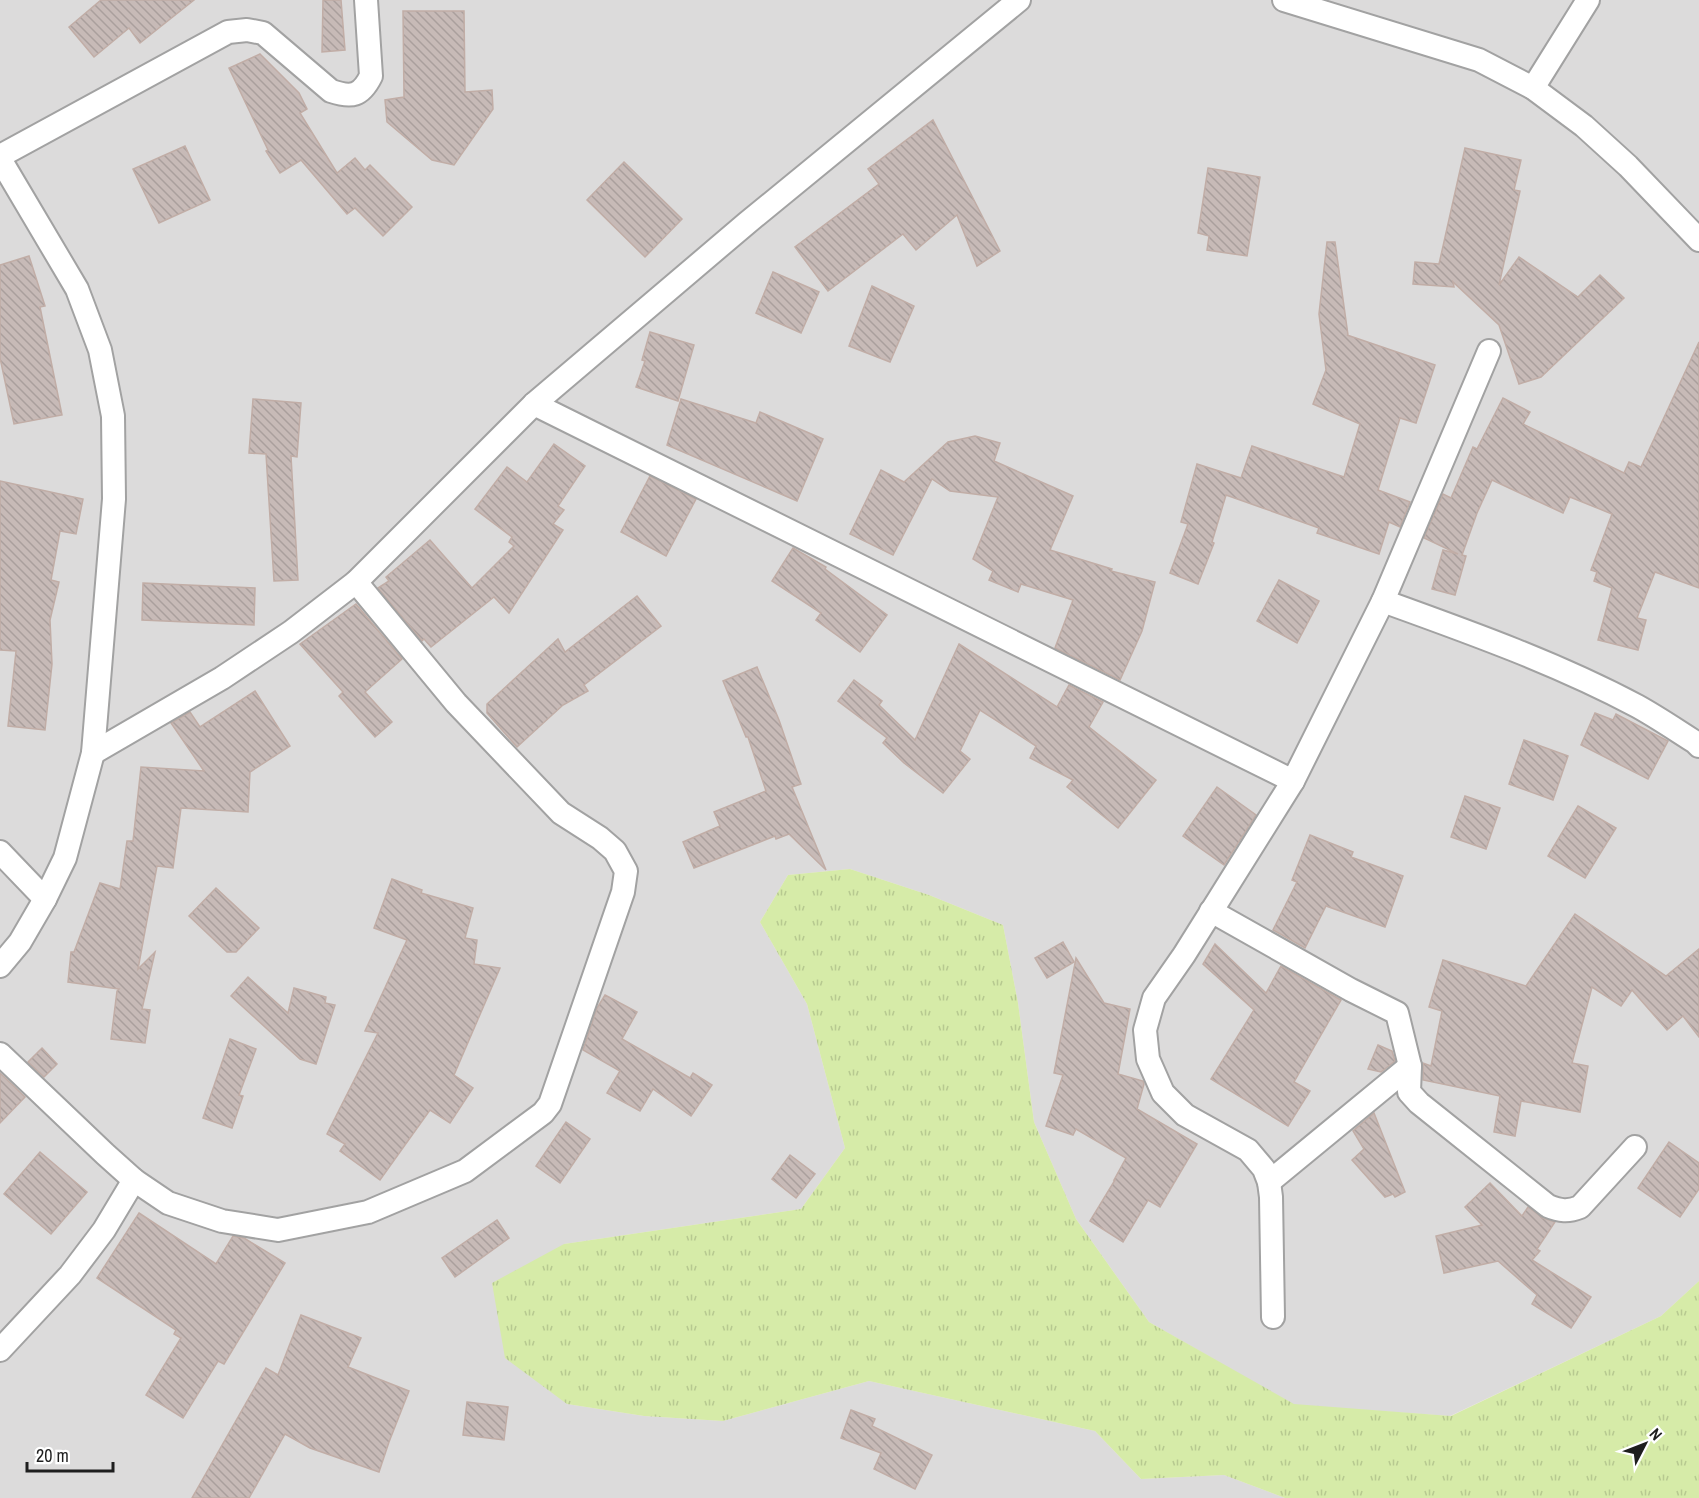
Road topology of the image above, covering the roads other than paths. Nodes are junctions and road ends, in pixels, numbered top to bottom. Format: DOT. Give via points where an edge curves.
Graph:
graph roads {
  1 [pos="366,0"];
  2 [pos="1019,0"];
  3 [pos="1284,0"];
  4 [pos="1588,0"];
  5 [pos="1533,88"];
  6 [pos="0,158"];
  7 [pos="1699,240"];
  8 [pos="1489,351"];
  9 [pos="534,404"];
  10 [pos="356,582"];
  11 [pos="1383,601"];
  12 [pos="1699,746"];
  13 [pos="93,753"];
  14 [pos="1293,781"];
  15 [pos="0,852"];
  16 [pos="45,899"];
  17 [pos="1211,911"];
  18 [pos="0,966"];
  19 [pos="0,1054"];
  20 [pos="1410,1066"];
  21 [pos="1635,1147"];
  22 [pos="134,1180"];
  23 [pos="1269,1182"];
  24 [pos="1273,1317"];
  25 [pos="0,1350"];
  1 -- 6 [label="street" via="372,76 366,88 355,94 345,96 331,91 263,33 228,32"];
  2 -- 9 [label="street"];
  3 -- 5 [label="street" via="1479,60"];
  4 -- 5 [label="street"];
  5 -- 7 [label="street" via="1628,166"];
  6 -- 13 [label="street" via="76,289 100,350 113,416 114,498"];
  8 -- 11 [label="street"];
  9 -- 10 [label="street"];
  9 -- 14 [label="street"];
  10 -- 13 [label="street" via="222,678"];
  10 -- 22 [label="street" via="456,703 561,813 615,851 626,871 623,892 555,1094 543,1113 465,1171 368,1212 301,1226 279,1230 222,1221 168,1203"];
  11 -- 12 [label="street" via="1576,676 1638,706"];
  11 -- 14 [label="street"];
  13 -- 16 [label="street" via="64,858"];
  14 -- 17 [label="street"];
  15 -- 16 [label="street"];
  16 -- 18 [label="street" via="20,942"];
  17 -- 20 [label="street" via="1397,1012"];
  17 -- 23 [label="street" via="1154,998 1145,1030 1148,1059 1162,1094 1185,1115 1248,1150"];
  19 -- 22 [label="street"];
  20 -- 21 [label="street" via="1409,1092 1419,1103 1548,1206 1560,1211 1580,1207"];
  20 -- 23 [label="street"];
  22 -- 25 [label="street" via="105,1230 70,1275"];
  23 -- 24 [label="street"];
}
